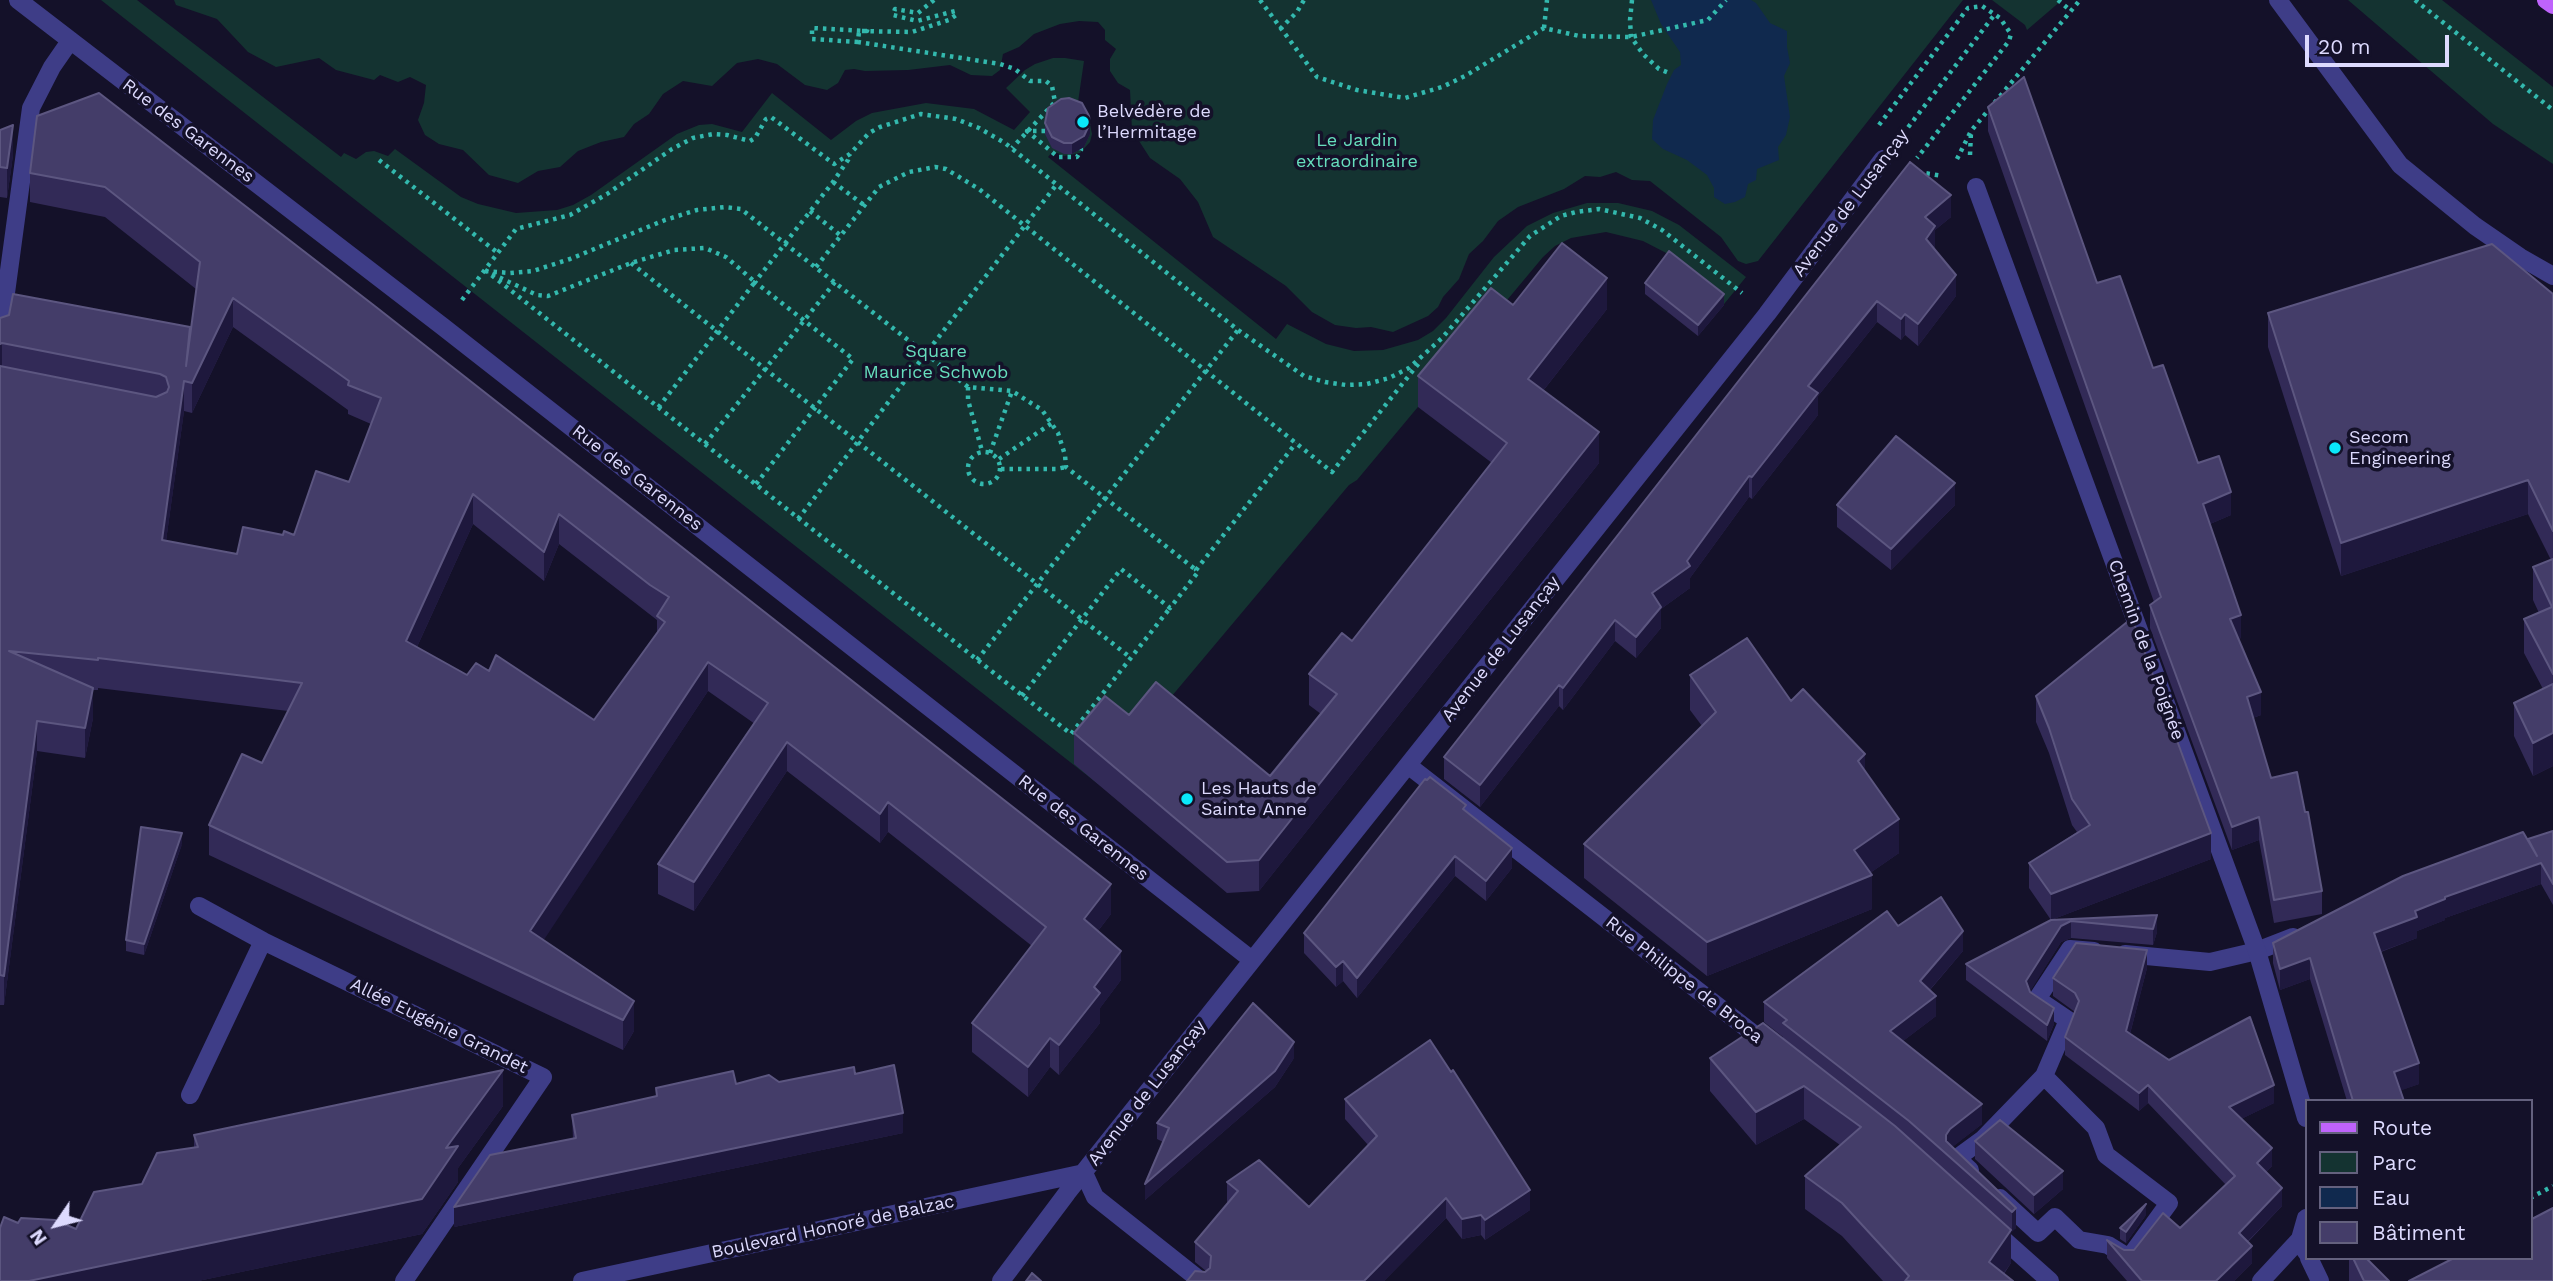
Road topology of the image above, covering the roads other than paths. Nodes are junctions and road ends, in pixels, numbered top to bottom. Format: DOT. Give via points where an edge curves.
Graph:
graph roads {
  1 [pos="19,0"];
  2 [pos="2277,0"];
  3 [pos="2546,0"];
  4 [pos="2553,5"];
  5 [pos="70,41"];
  6 [pos="1887,155"];
  7 [pos="1976,187"];
  8 [pos="2553,276"];
  9 [pos="0,337"];
  10 [pos="1409,766"];
  11 [pos="199,906"];
  12 [pos="2312,930"];
  13 [pos="263,940"];
  14 [pos="2257,951"];
  15 [pos="1252,960"];
  16 [pos="1782,1057"];
  17 [pos="2044,1076"];
  18 [pos="190,1095"];
  19 [pos="2304,1111"];
  20 [pos="1084,1173"];
  21 [pos="1981,1220"];
  22 [pos="2304,1243"];
  23 [pos="2310,1260"];
  24 [pos="404,1281"];
  25 [pos="582,1281"];
  26 [pos="1001,1281"];
  27 [pos="1201,1281"];
  28 [pos="2050,1281"];
  29 [pos="2261,1281"];
  30 [pos="2320,1281"];
  1 -- 5 [label="street, Rue des Garennes"];
  2 -- 8 [label="street" via="2400,165 2475,226"];
  3 -- 4 [label="main road"];
  5 -- 9 [label="street" via="31,108"];
  5 -- 15 [label="street, Rue des Garennes"];
  6 -- 10 [label="street, Avenue de Lusançay"];
  7 -- 14 [label="street, Chemin de la Poignée"];
  10 -- 15 [label="street, Avenue de Lusançay"];
  10 -- 16 [label="street, Rue Philippe de Broca"];
  11 -- 13 [label="street, Allée Eugénie Grandet"];
  12 -- 14 [label="street"];
  13 -- 18 [label="street"];
  13 -- 24 [label="street, Allée Eugénie Grandet" via="543,1077"];
  14 -- 17 [label="street" via="2210,962 2070,949 2037,999 2068,1020"];
  14 -- 19 [label="street, Chemin de la Poignée"];
  15 -- 20 [label="street, Avenue de Lusançay"];
  17 -- 17 [label="street" via="1983,1139 1957,1158 2038,1233 2055,1217 2080,1240 2108,1245 2129,1258 2169,1203 2106,1155 2096,1128"];
  20 -- 25 [label="street, Boulevard Honoré de Balzac"];
  20 -- 26 [label="street, Avenue de Lusançay"];
  20 -- 27 [label="street" via="1095,1197"];
  21 -- 28 [label="street"];
  22 -- 29 [label="street"];
  23 -- 30 [label="street"];
}
